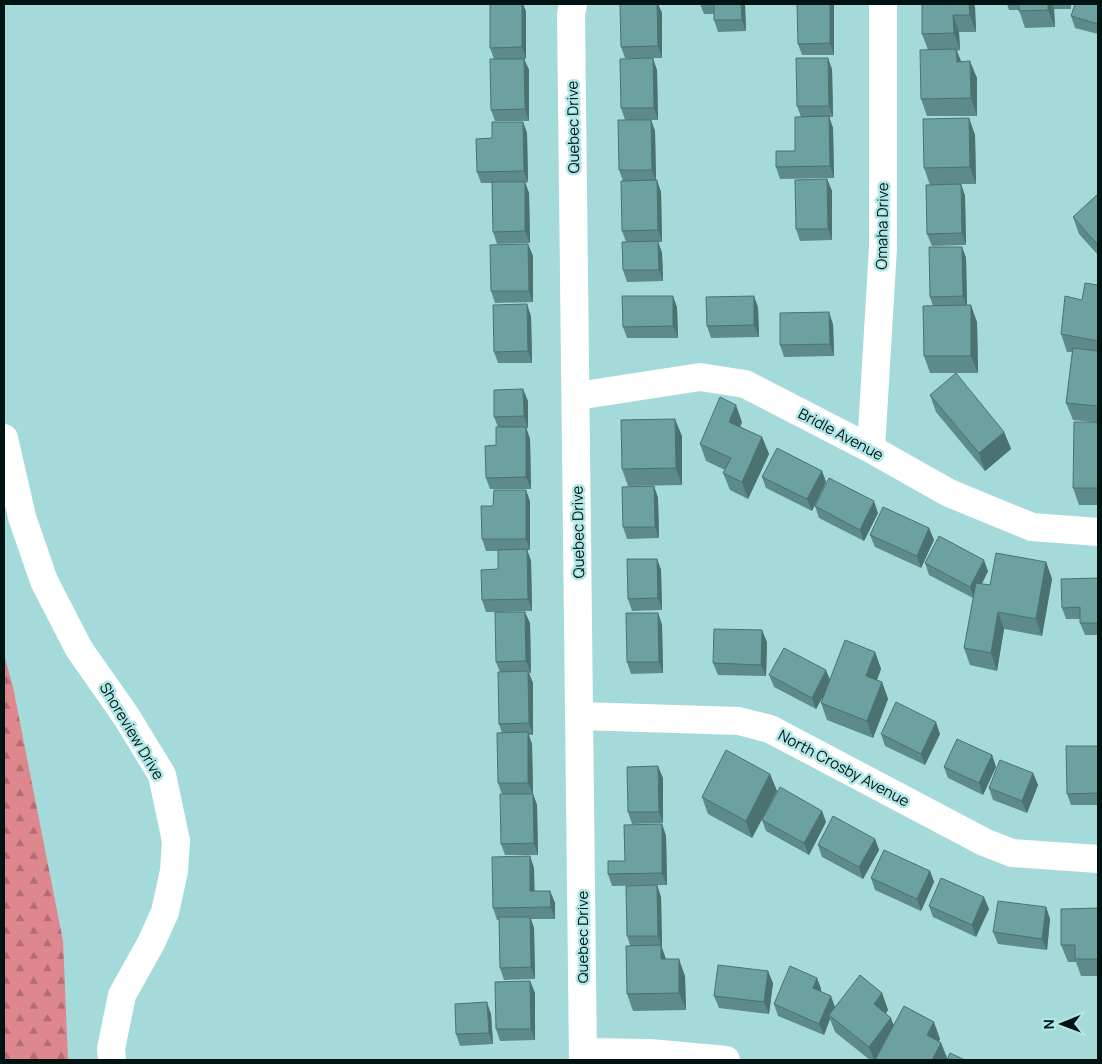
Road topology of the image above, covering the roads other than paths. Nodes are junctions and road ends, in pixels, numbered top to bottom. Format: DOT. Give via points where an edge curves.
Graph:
graph roads {
  1 [pos="573,4"];
  2 [pos="883,4"];
  3 [pos="577,396"];
  4 [pos="4,438"];
  5 [pos="871,449"];
  6 [pos="1098,532"];
  7 [pos="580,716"];
  8 [pos="1098,859"];
  9 [pos="583,1056"];
  10 [pos="112,1060"];
  11 [pos="726,1060"];
  1 -- 3 [label="street, Quebec Drive"];
  2 -- 5 [label="street, Omaha Drive" via="883,247"];
  3 -- 5 [label="street, Bridle Avenue" via="700,377 745,384"];
  3 -- 7 [label="street, Quebec Drive"];
  4 -- 10 [label="street, Shoreview Drive" via="22,517 44,581 79,648 162,775 176,841 174,871 164,912 122,995"];
  5 -- 6 [label="street, Bridle Avenue" via="949,494 1032,527"];
  7 -- 8 [label="street, North Crosby Avenue" via="739,721 770,729 984,842 1012,853"];
  7 -- 9 [label="street, Quebec Drive"];
  9 -- 11 [label="street" via="650,1053"];
}
